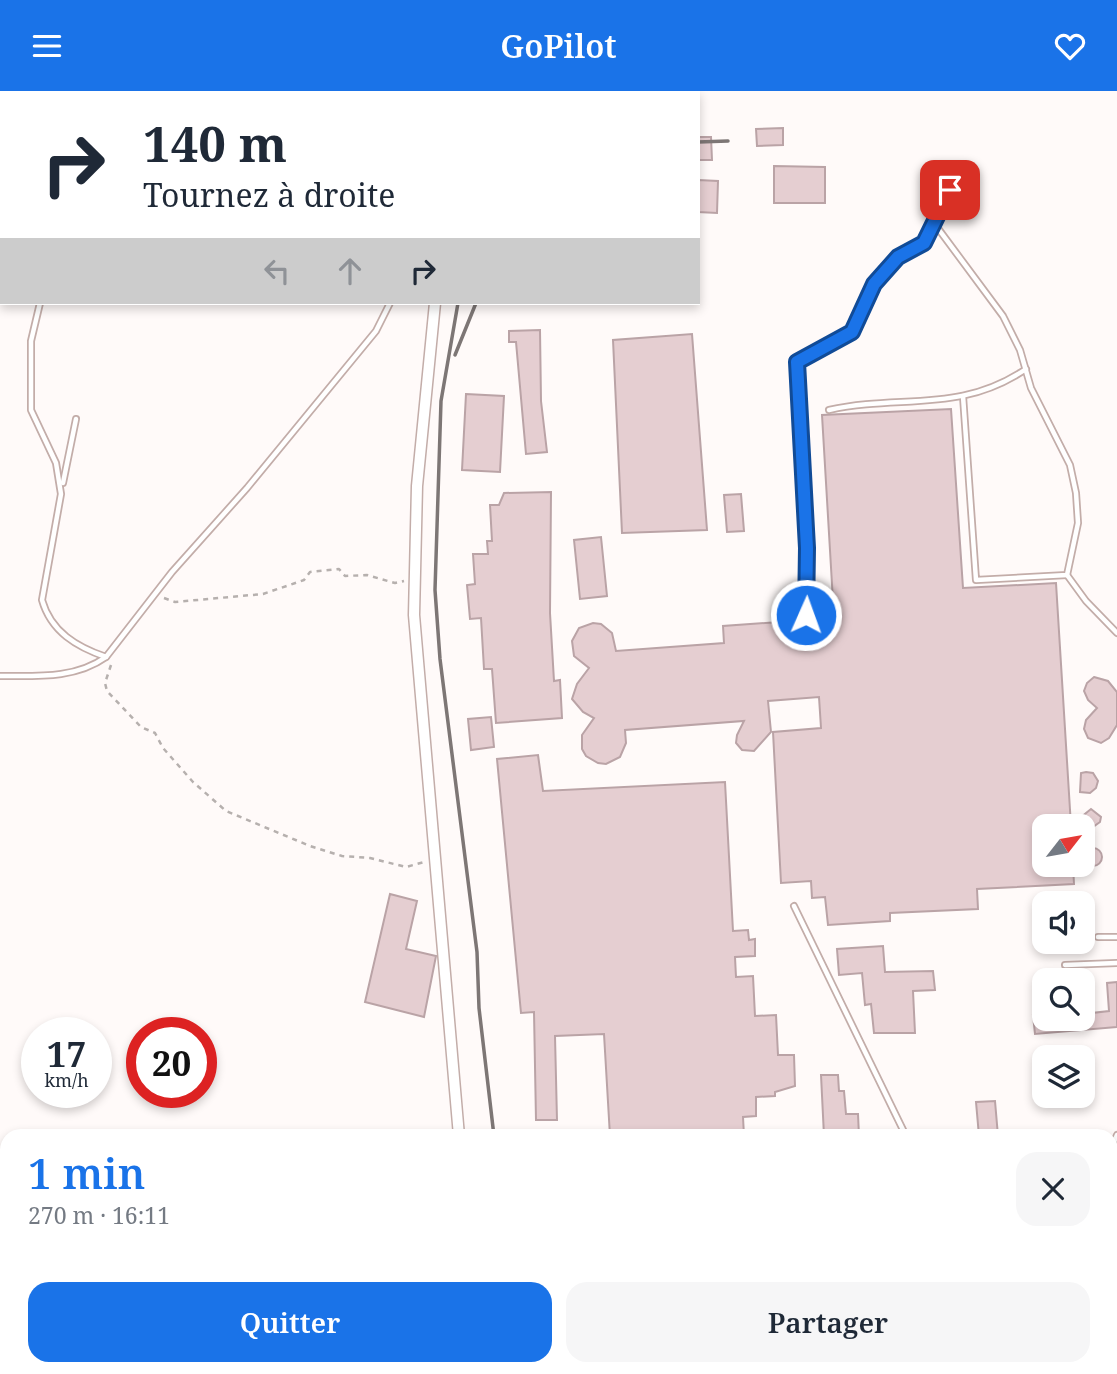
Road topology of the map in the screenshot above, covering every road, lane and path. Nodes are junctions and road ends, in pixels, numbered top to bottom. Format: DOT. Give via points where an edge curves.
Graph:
graph roads {
  1 [pos="950,190"];
  2 [pos="934,223"];
  3 [pos="40,305"];
  4 [pos="389,305"];
  5 [pos="435,305"];
  6 [pos="1026,369"];
  7 [pos="963,397"];
  8 [pos="830,410"];
  9 [pos="76,419"];
  10 [pos="61,494"];
  11 [pos="1067,575"];
  12 [pos="414,582"];
  13 [pos="155,595"];
  14 [pos="806,615"];
  15 [pos="1117,633"];
  16 [pos="117,645"];
  17 [pos="106,657"];
  18 [pos="0,676"];
  19 [pos="433,859"];
  20 [pos="793,906"];
  21 [pos="1098,937"];
  22 [pos="1117,937"];
  23 [pos="1117,963"];
  24 [pos="1065,965"];
  25 [pos="458,1129"];
  26 [pos="903,1129"];
  1 -- 2 [label="lane"];
  2 -- 6 [label="lane" via="1003,316"];
  2 -- 14 [label="lane" via="924,243 898,257 874,284 852,332 797,362"];
  3 -- 10 [label="lane" via="31,341 31,409 56,463"];
  4 -- 13 [label="lane" via="376,331"];
  5 -- 12 [label="street" via="417,486"];
  6 -- 7 [label="lane" via="1006,382"];
  6 -- 11 [label="lane" via="1070,465 1076,493 1078,523"];
  7 -- 8 [label="lane"];
  7 -- 11 [label="lane" via="975,579"];
  9 -- 10 [label="lane"];
  10 -- 17 [label="lane" via="42,600 58,629 84,649"];
  11 -- 15 [label="lane"];
  12 -- 13 [label="path" via="395,583 367,575 345,576 339,569 319,569 304,580 263,594 175,602"];
  12 -- 19 [label="street"];
  13 -- 16 [label="lane"];
  16 -- 17 [label="lane"];
  16 -- 19 [label="path" via="107,691 141,727 155,733 193,782 226,811 342,856 406,867"];
  17 -- 18 [label="lane" via="70,674"];
  19 -- 25 [label="street"];
  20 -- 26 [label="lane"];
  21 -- 22 [label="lane"];
  23 -- 24 [label="lane"];
}
